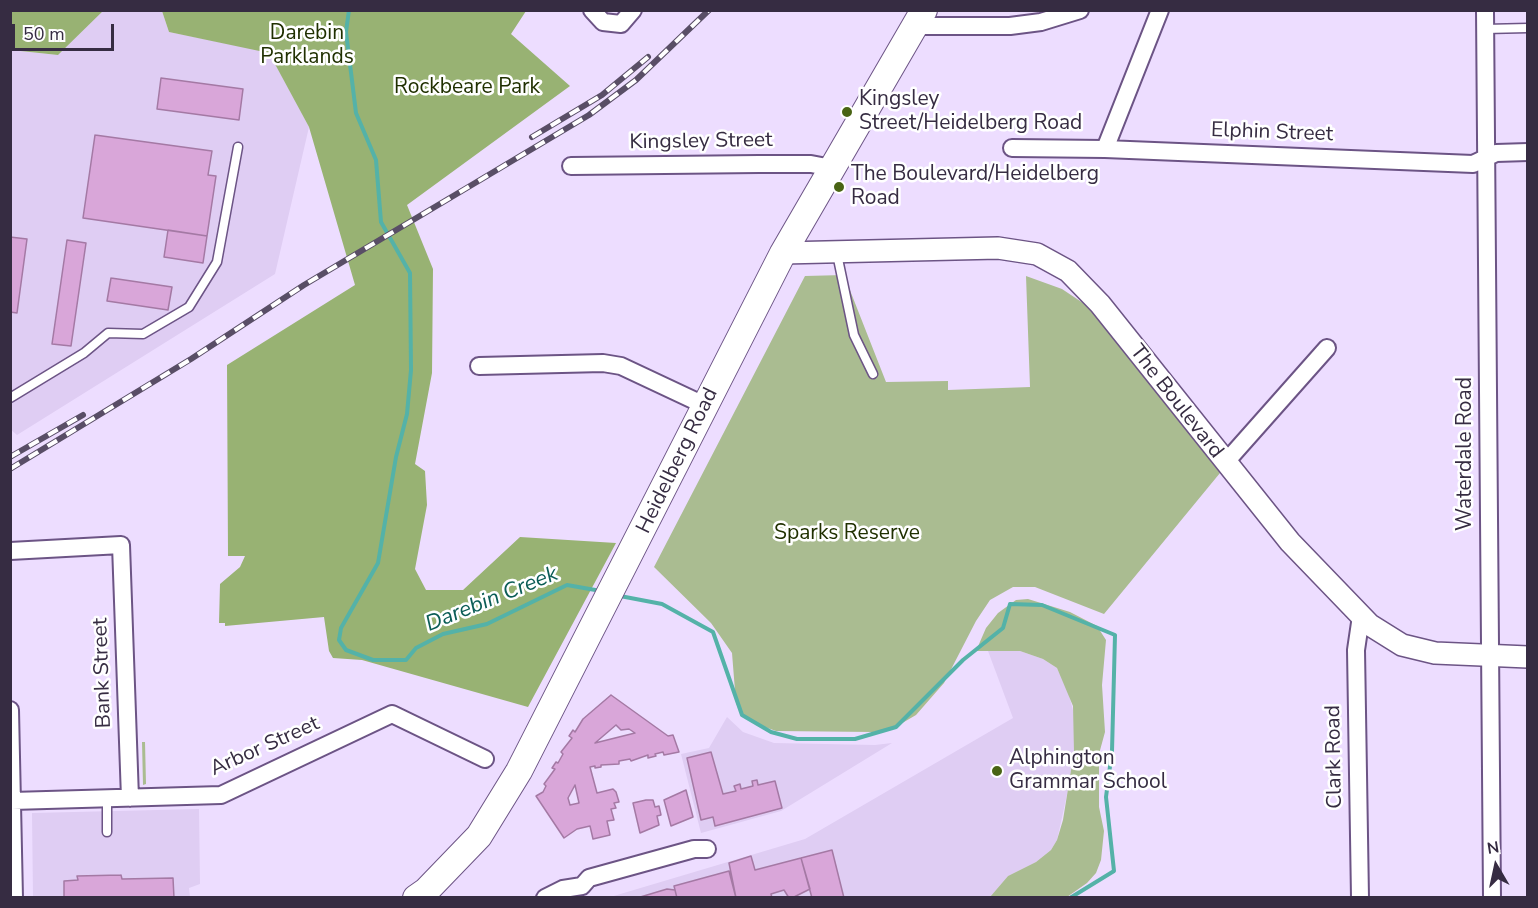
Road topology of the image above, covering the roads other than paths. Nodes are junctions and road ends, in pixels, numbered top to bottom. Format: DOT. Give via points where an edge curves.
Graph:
graph roads {
  1 [pos="592,10"];
  2 [pos="633,10"];
  3 [pos="1080,10"];
  4 [pos="1160,10"];
  5 [pos="1485,10"];
  6 [pos="1043,16"];
  7 [pos="920,18"];
  8 [pos="1527,28"];
  9 [pos="1485,29"];
  10 [pos="238,147"];
  11 [pos="1012,148"];
  12 [pos="1105,149"];
  13 [pos="1527,152"];
  14 [pos="1486,158"];
  15 [pos="571,166"];
  16 [pos="831,168"];
  17 [pos="783,254"];
  18 [pos="837,254"];
  19 [pos="1327,348"];
  20 [pos="479,366"];
  21 [pos="873,374"];
  22 [pos="10,398"];
  23 [pos="704,405"];
  24 [pos="1225,463"];
  25 [pos="10,551"];
  26 [pos="1361,616"];
  27 [pos="1490,657"];
  28 [pos="1527,657"];
  29 [pos="10,710"];
  30 [pos="485,759"];
  31 [pos="130,798"];
  32 [pos="107,799"];
  33 [pos="12,801"];
  34 [pos="107,832"];
  35 [pos="707,849"];
  36 [pos="585,892"];
  37 [pos="424,895"];
  38 [pos="14,897"];
  39 [pos="545,897"];
  40 [pos="1360,897"];
  41 [pos="1492,897"];
  1 -- 2 [label="street" via="603,22 621,24"];
  3 -- 6 [label="street"];
  4 -- 12 [label="street"];
  5 -- 9 [label="street, Waterdale Road"];
  6 -- 7 [label="street" via="1010,26"];
  7 -- 16 [label="main road, Heidelberg Road"];
  8 -- 9 [label="lane"];
  9 -- 14 [label="street, Waterdale Road"];
  10 -- 22 [label="lane" via="217,262 189,307 143,334 108,333 84,353"];
  11 -- 12 [label="street, Elphin Street"];
  12 -- 14 [label="street, Elphin Street" via="1473,164"];
  13 -- 14 [label="street, Elphin Street" via="1496,153"];
  14 -- 27 [label="street, Waterdale Road"];
  15 -- 16 [label="street, Kingsley Street" via="769,164"];
  16 -- 17 [label="main road, Heidelberg Road"];
  17 -- 18 [label="street, The Boulevard"];
  17 -- 23 [label="main road, Heidelberg Road"];
  18 -- 21 [label="lane" via="854,335"];
  18 -- 24 [label="street, The Boulevard" via="998,248 1037,254 1068,271 1100,304"];
  19 -- 24 [label="street"];
  20 -- 23 [label="street" via="621,366"];
  23 -- 37 [label="main road, Heidelberg Road" via="519,771 479,836"];
  24 -- 26 [label="street, The Boulevard" via="1290,542"];
  25 -- 31 [label="street, Bank Street" via="121,546"];
  26 -- 27 [label="street, The Boulevard" via="1402,645 1435,653"];
  26 -- 40 [label="street, Clark Road" via="1356,650"];
  27 -- 28 [label="street, The Boulevard"];
  27 -- 41 [label="street, Waterdale Road"];
  29 -- 33 [label="street"];
  30 -- 31 [label="street, Arbor Street" via="393,714 227,793"];
  31 -- 32 [label="street, Arbor Street"];
  32 -- 33 [label="street, Arbor Street"];
  32 -- 34 [label="lane"];
  33 -- 38 [label="street"];
  35 -- 36 [label="street" via="694,849 589,878"];
  36 -- 39 [label="street" via="563,889"];
}
